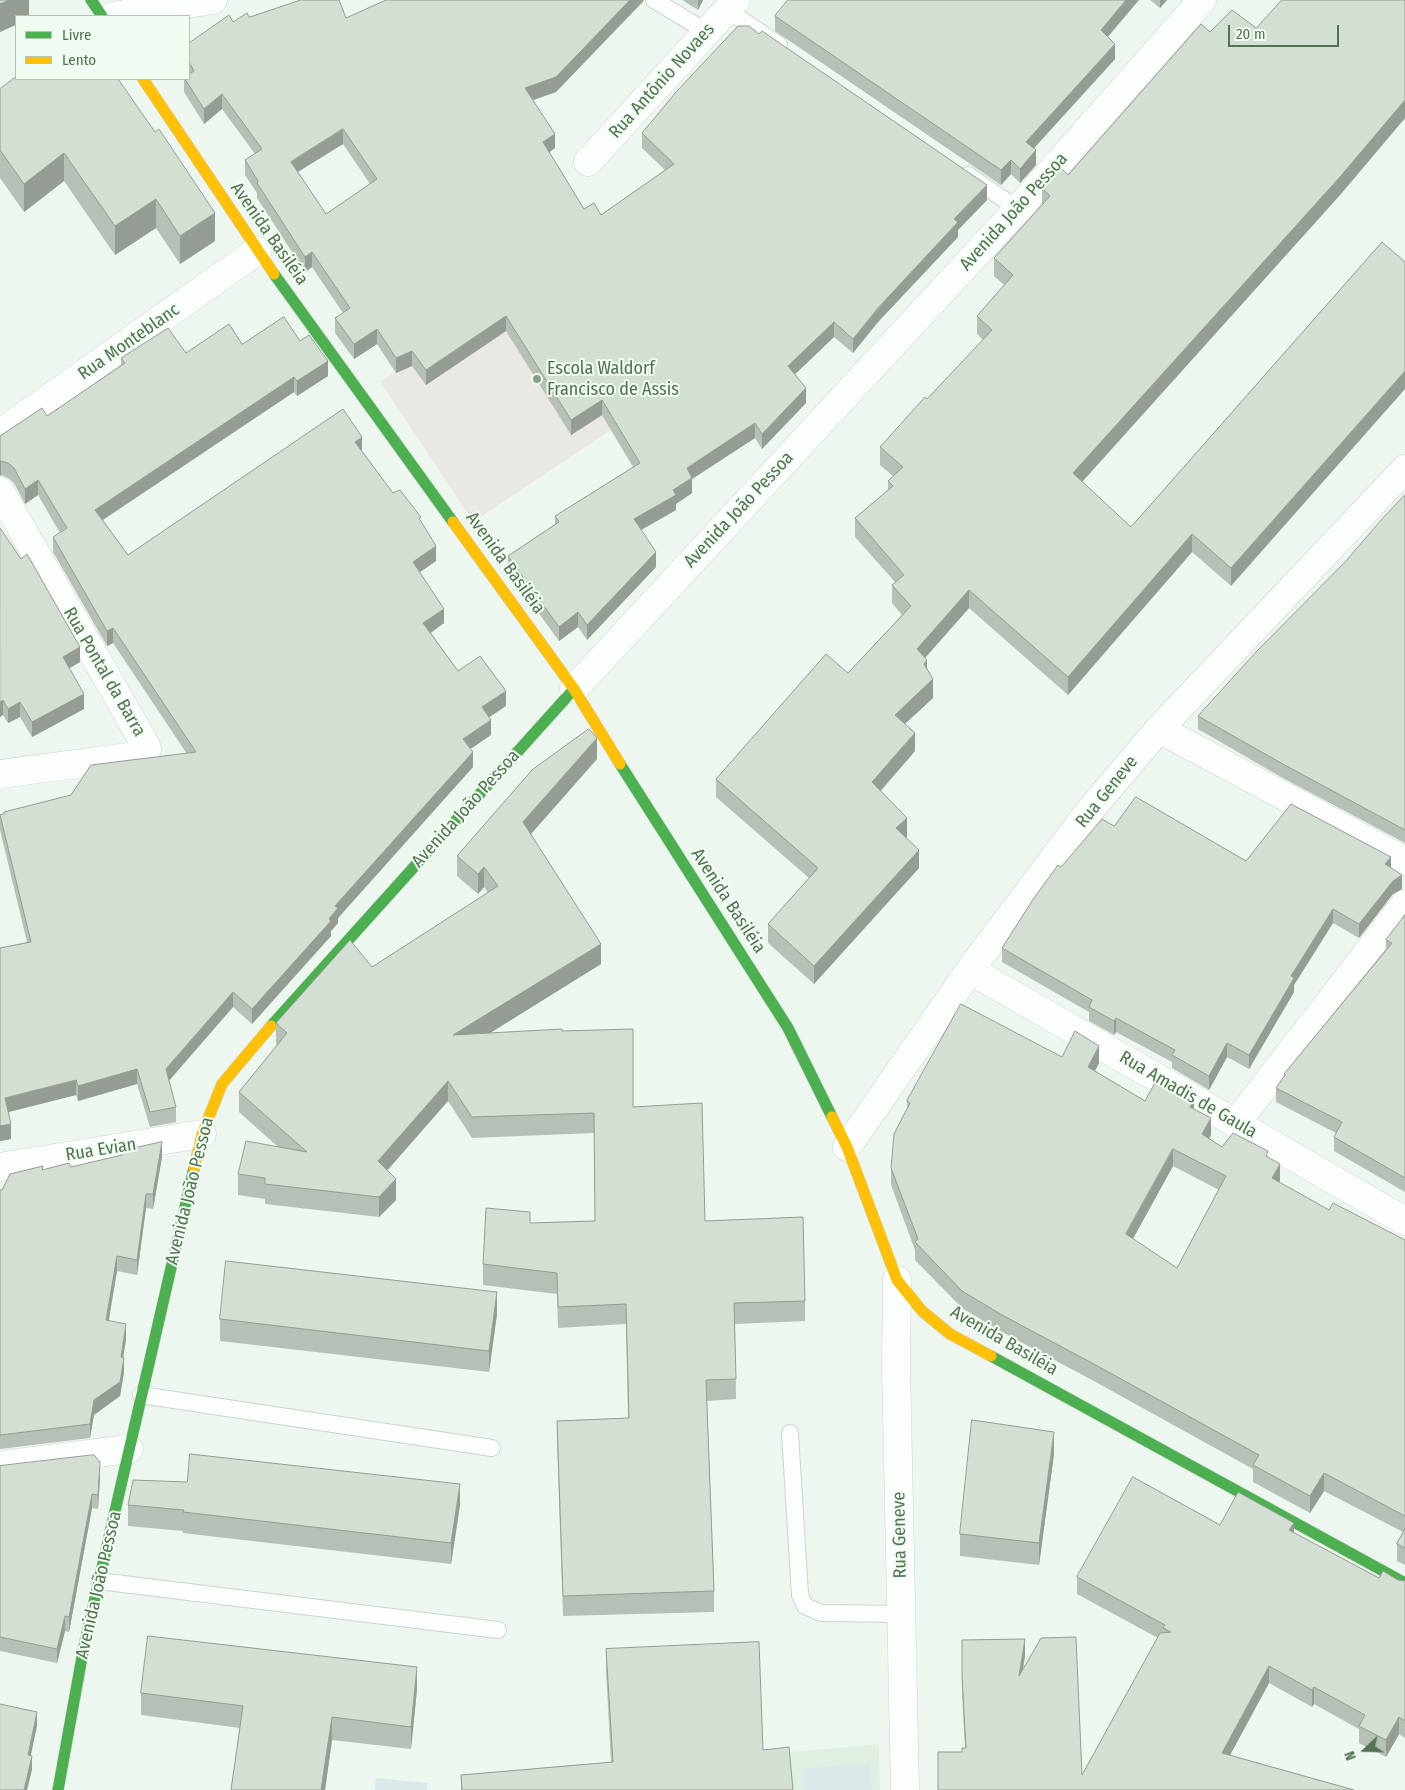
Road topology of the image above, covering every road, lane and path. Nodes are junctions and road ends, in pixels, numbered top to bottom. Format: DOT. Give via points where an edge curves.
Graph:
graph roads {
  1 [pos="91,0"];
  2 [pos="213,0"];
  3 [pos="654,0"];
  4 [pos="1202,0"];
  5 [pos="732,5"];
  6 [pos="101,15"];
  7 [pos="119,15"];
  8 [pos="707,32"];
  9 [pos="792,54"];
  10 [pos="145,80"];
  11 [pos="588,162"];
  12 [pos="954,164"];
  13 [pos="1018,209"];
  14 [pos="257,251"];
  15 [pos="0,433"];
  16 [pos="1405,469"];
  17 [pos="0,491"];
  18 [pos="574,689"];
  19 [pos="1159,729"];
  20 [pos="0,774"];
  21 [pos="1405,861"];
  22 [pos="1405,904"];
  23 [pos="970,970"];
  24 [pos="1236,1123"];
  25 [pos="202,1134"];
  26 [pos="847,1147"];
  27 [pos="0,1167"];
  28 [pos="1405,1221"];
  29 [pos="897,1280"];
  30 [pos="141,1395"];
  31 [pos="790,1434"];
  32 [pos="492,1448"];
  33 [pos="129,1450"];
  34 [pos="0,1465"];
  35 [pos="99,1581"];
  36 [pos="1405,1583"];
  37 [pos="902,1614"];
  38 [pos="498,1630"];
  39 [pos="58,1790"];
  40 [pos="905,1790"];
  1 -- 6 [label="street"];
  2 -- 7 [label="street"];
  3 -- 8 [label="lane"];
  4 -- 13 [label="street, Avenida João Pessoa"];
  5 -- 8 [label="street, Rua Antônio Novaes"];
  5 -- 9 [label="lane"];
  8 -- 11 [label="street, Rua Antônio Novaes"];
  10 -- 14 [label="street, Avenida Basiléia"];
  12 -- 13 [label="lane"];
  13 -- 18 [label="street, Avenida João Pessoa"];
  14 -- 15 [label="street, Rua Monteblanc"];
  14 -- 18 [label="street, Avenida Basiléia"];
  16 -- 19 [label="street, Rua Geneve"];
  17 -- 20 [label="street, Rua Pontal da Barra" via="147,748 143,755"];
  18 -- 25 [label="street, Avenida João Pessoa" via="245,1055 222,1084"];
  18 -- 26 [label="street, Avenida Basiléia" via="788,1028"];
  19 -- 21 [label="street"];
  19 -- 23 [label="street, Rua Geneve" via="1091,809"];
  22 -- 24 [label="street"];
  23 -- 24 [label="street, Rua Amadis de Gaula"];
  23 -- 26 [label="street, Rua Geneve"];
  24 -- 28 [label="street, Rua Amadis de Gaula"];
  25 -- 27 [label="street, Rua Evian"];
  25 -- 30 [label="street, Avenida João Pessoa"];
  26 -- 29 [label="street, Avenida Basiléia"];
  29 -- 36 [label="street, Avenida Basiléia" via="922,1312 950,1334"];
  29 -- 37 [label="street, Rua Geneve"];
  30 -- 32 [label="lane"];
  30 -- 33 [label="street, Avenida João Pessoa"];
  31 -- 37 [label="lane" via="800,1595 805,1606 821,1612"];
  33 -- 34 [label="street"];
  33 -- 35 [label="street, Avenida João Pessoa"];
  35 -- 38 [label="lane"];
  35 -- 39 [label="street, Avenida João Pessoa"];
  37 -- 40 [label="street, Rua Geneve"];
}
